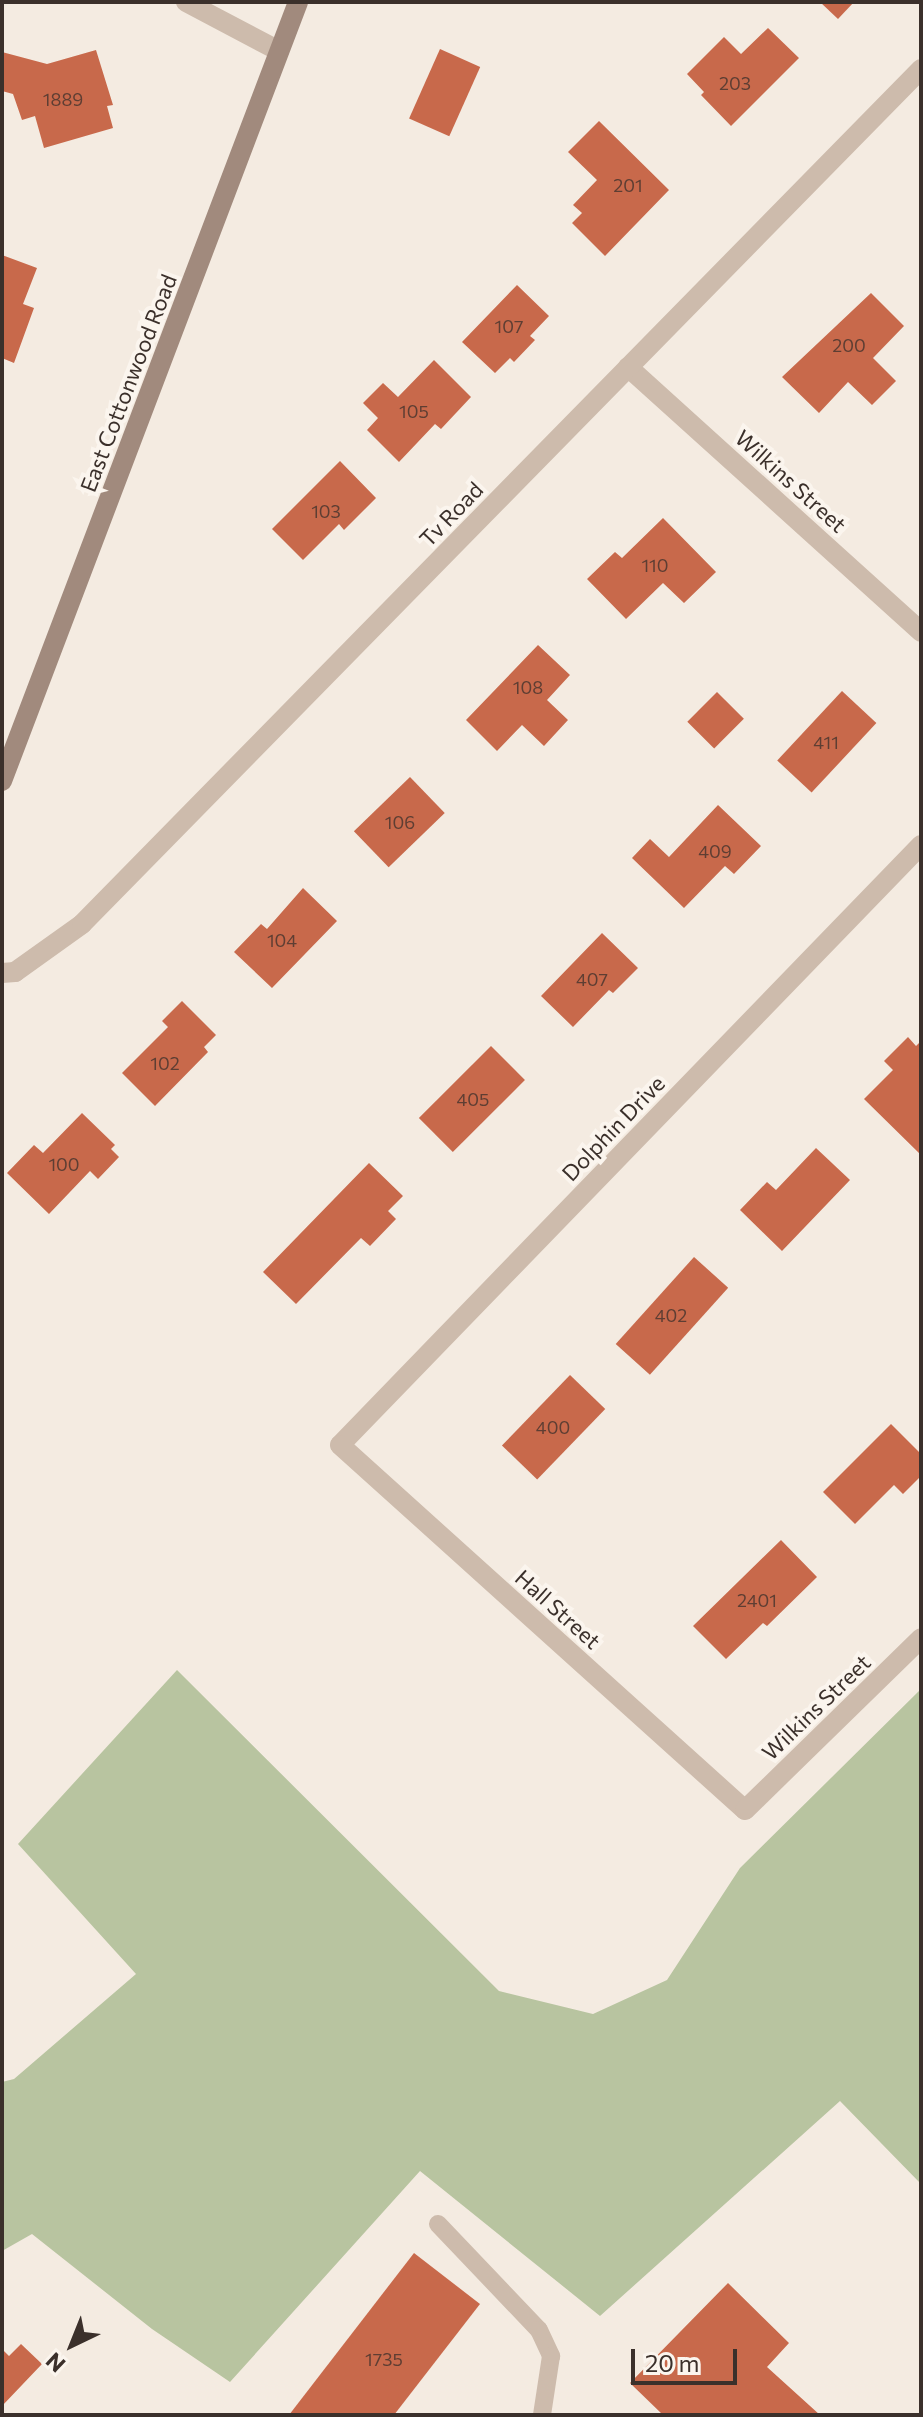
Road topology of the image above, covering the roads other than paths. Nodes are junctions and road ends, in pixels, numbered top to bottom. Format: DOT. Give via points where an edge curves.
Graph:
graph roads {
  1 [pos="186,2"];
  2 [pos="298,2"];
  3 [pos="279,51"];
  4 [pos="921,69"];
  5 [pos="628,367"];
  6 [pos="921,632"];
  7 [pos="2,781"];
  8 [pos="921,845"];
  9 [pos="2,973"];
  10 [pos="340,1445"];
  11 [pos="921,1638"];
  12 [pos="745,1810"];
  13 [pos="438,2224"];
  14 [pos="542,2415"];
  1 -- 3 [label="street"];
  2 -- 3 [label="main road, East Cottonwood Road"];
  3 -- 7 [label="main road, East Cottonwood Road"];
  4 -- 5 [label="street, Tv Road"];
  5 -- 6 [label="street, Wilkins Street"];
  5 -- 9 [label="street, Tv Road" via="82,924 15,972"];
  8 -- 10 [label="street, Dolphin Drive"];
  10 -- 12 [label="street, Hall Street"];
  11 -- 12 [label="street, Wilkins Street"];
  13 -- 14 [label="lane" via="539,2330 551,2356"];
}
